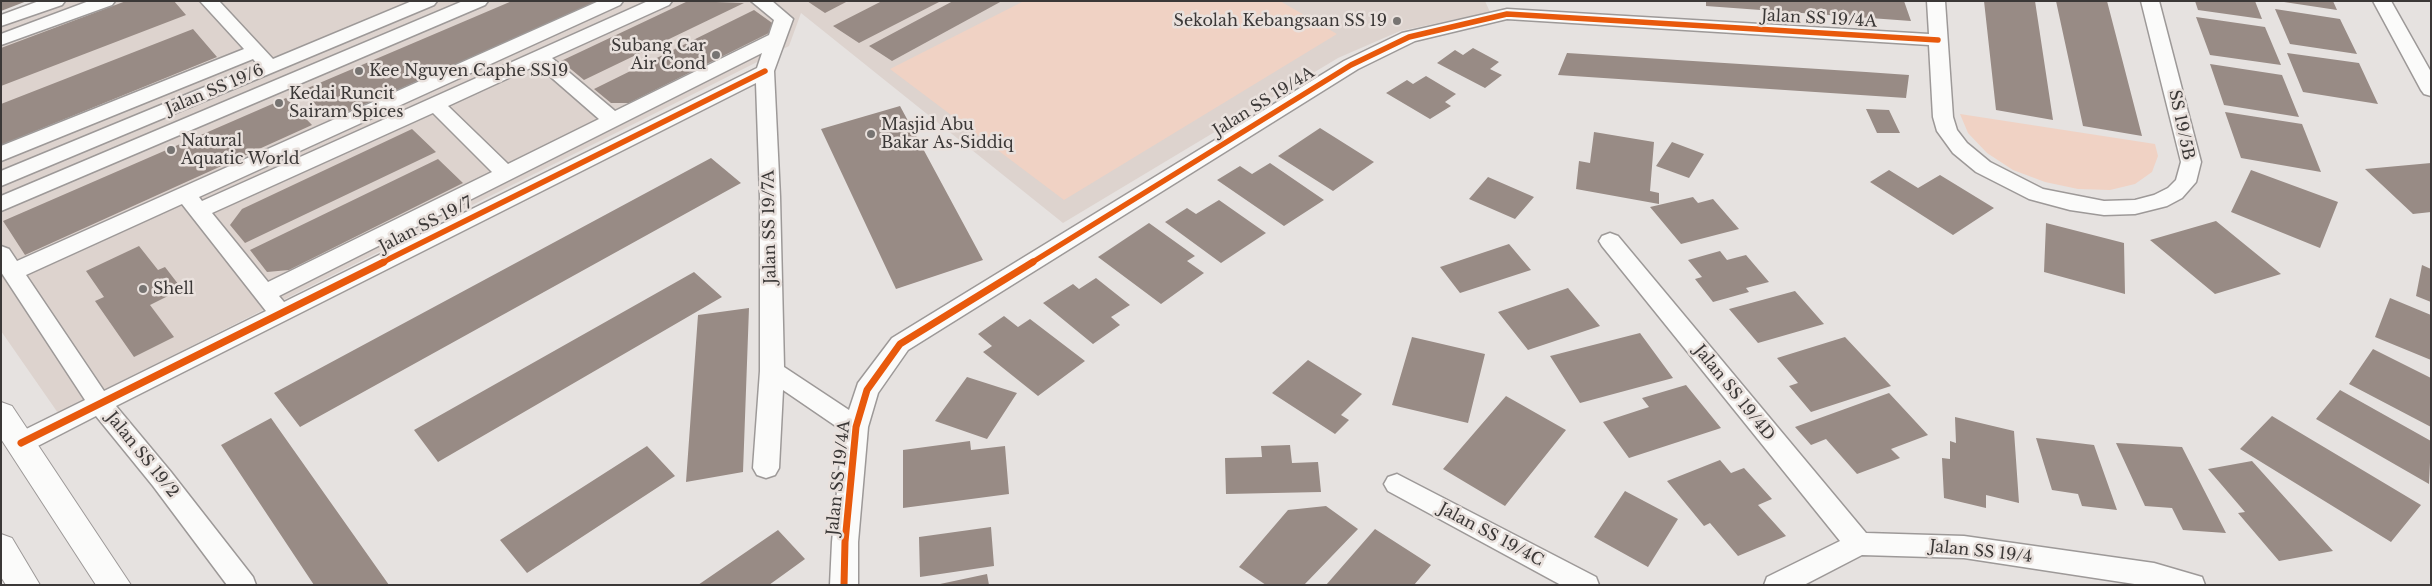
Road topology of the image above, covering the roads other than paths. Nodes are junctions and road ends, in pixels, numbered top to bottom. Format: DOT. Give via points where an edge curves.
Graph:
graph roads {
  1 [pos="56,1"];
  2 [pos="106,1"];
  3 [pos="209,1"];
  4 [pos="428,1"];
  5 [pos="479,1"];
  6 [pos="614,1"];
  7 [pos="662,1"];
  8 [pos="760,1"];
  9 [pos="1936,1"];
  10 [pos="2150,1"];
  11 [pos="2382,1"];
  12 [pos="1,21"];
  13 [pos="777,38"];
  14 [pos="1,40"];
  15 [pos="1938,40"];
  16 [pos="255,51"];
  17 [pos="539,57"];
  18 [pos="270,67"];
  19 [pos="765,71"];
  20 [pos="2431,90"];
  21 [pos="435,104"];
  22 [pos="613,120"];
  23 [pos="1,154"];
  24 [pos="505,173"];
  25 [pos="1,179"];
  26 [pos="192,203"];
  27 [pos="1,204"];
  28 [pos="1610,241"];
  29 [pos="7,263"];
  30 [pos="265,293"];
  31 [pos="281,313"];
  32 [pos="772,371"];
  33 [pos="100,404"];
  34 [pos="1,414"];
  35 [pos="856,427"];
  36 [pos="21,443"];
  37 [pos="766,468"];
  38 [pos="1397,484"];
  39 [pos="1859,544"];
  40 [pos="1,548"];
  41 [pos="24,585"];
  42 [pos="115,585"];
  43 [pos="243,585"];
  44 [pos="844,585"];
  45 [pos="1586,585"];
  46 [pos="1777,585"];
  47 [pos="2192,585"];
  1 -- 12 [label="street"];
  2 -- 14 [label="street"];
  3 -- 16 [label="street"];
  4 -- 18 [label="street, Jalan SS 19/6"];
  5 -- 27 [label="street"];
  6 -- 26 [label="street"];
  7 -- 17 [label="street"];
  8 -- 13 [label="street, Jalan SS 19/7A" via="784,19"];
  9 -- 15 [label="street, SS 19/5B"];
  10 -- 15 [label="street, SS 19/5B" via="2192,162 2186,182 2175,193 2160,201 2135,207 2104,208 2036,194 1984,167 1960,148 1947,131 1943,117"];
  11 -- 20 [label="street"];
  13 -- 19 [label="street, Jalan SS 19/7A"];
  13 -- 22 [label="street, Jalan SS 19/7"];
  15 -- 35 [label="street, Jalan SS 19/4A" via="1507,14 1409,37 1350,65 900,344 866,390"];
  16 -- 18 [label="street"];
  16 -- 23 [label="street, Jalan SS 19/6"];
  17 -- 21 [label="street"];
  17 -- 22 [label="street"];
  18 -- 25 [label="street, Jalan SS 19/6"];
  19 -- 31 [label="street, Jalan SS 19/7"];
  19 -- 32 [label="street, Jalan SS 19/7A"];
  21 -- 24 [label="street"];
  21 -- 26 [label="street"];
  22 -- 24 [label="street, Jalan SS 19/7"];
  24 -- 30 [label="street, Jalan SS 19/7"];
  26 -- 29 [label="street"];
  26 -- 30 [label="street"];
  28 -- 39 [label="street, Jalan SS 19/4D"];
  29 -- 33 [label="street, Jalan SS 19/2"];
  30 -- 31 [label="street"];
  31 -- 33 [label="street, Jalan SS 19/7"];
  32 -- 35 [label="street"];
  32 -- 37 [label="street, Jalan SS 19/7A"];
  33 -- 36 [label="street, Jalan SS 19/7"];
  33 -- 43 [label="street, Jalan SS 19/2"];
  34 -- 36 [label="main road"];
  35 -- 44 [label="street, Jalan SS 19/4A"];
  36 -- 42 [label="main road"];
  38 -- 45 [label="street, Jalan SS 19/4C"];
  39 -- 46 [label="street, Jalan SS 19/4"];
  39 -- 47 [label="street, Jalan SS 19/4" via="1964,547 2154,575"];
  40 -- 41 [label="main road"];
}
